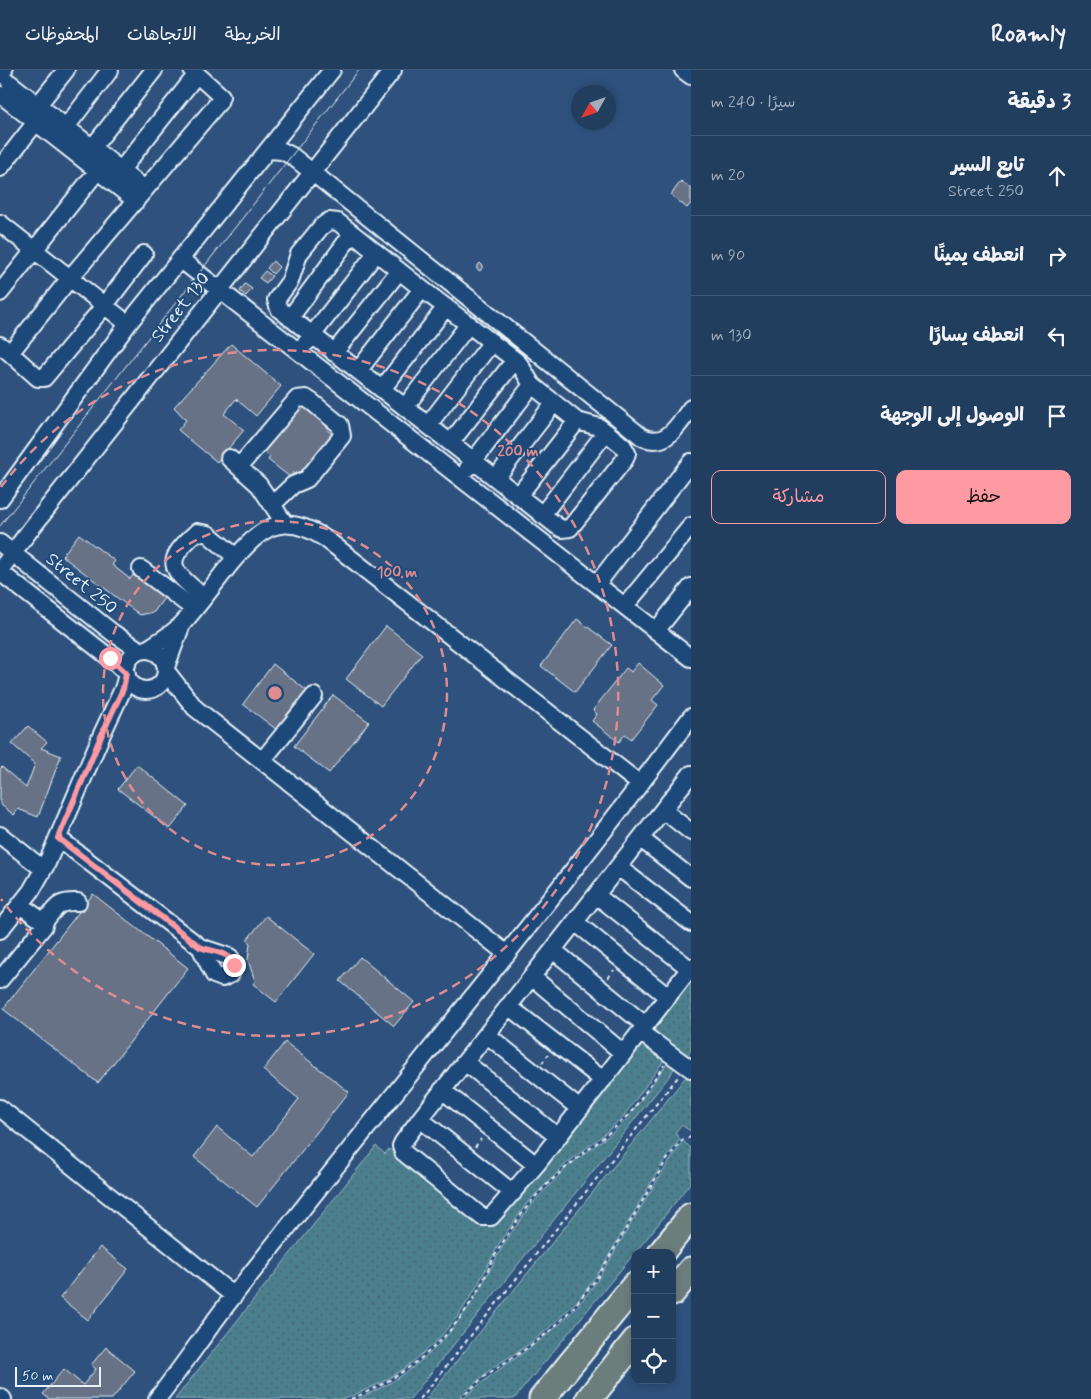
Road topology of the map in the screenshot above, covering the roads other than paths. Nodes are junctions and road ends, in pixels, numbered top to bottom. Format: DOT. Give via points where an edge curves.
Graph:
graph roads {
  1 [pos="66,70"];
  2 [pos="110,70"];
  3 [pos="154,70"];
  4 [pos="332,70"];
  5 [pos="393,70"];
  6 [pos="683,70"];
  7 [pos="195,72"];
  8 [pos="691,76"];
  9 [pos="6,81"];
  10 [pos="38,105"];
  11 [pos="36,122"];
  12 [pos="66,127"];
  13 [pos="92,148"];
  14 [pos="270,150"];
  15 [pos="0,168"];
  16 [pos="98,170"];
  17 [pos="120,170"];
  18 [pos="312,173"];
  19 [pos="141,195"];
  20 [pos="0,223"];
  21 [pos="352,234"];
  22 [pos="34,250"];
  23 [pos="376,253"];
  24 [pos="144,254"];
  25 [pos="180,259"];
  26 [pos="399,271"];
  27 [pos="70,278"];
  28 [pos="422,289"];
  29 [pos="219,290"];
  30 [pos="0,292"];
  31 [pos="105,305"];
  32 [pos="446,307"];
  33 [pos="290,318"];
  34 [pos="128,324"];
  35 [pos="468,324"];
  36 [pos="312,335"];
  37 [pos="492,342"];
  38 [pos="5,349"];
  39 [pos="298,352"];
  40 [pos="334,353"];
  41 [pos="515,360"];
  42 [pos="358,371"];
  43 [pos="532,385"];
  44 [pos="382,390"];
  45 [pos="554,403"];
  46 [pos="405,407"];
  47 [pos="691,408"];
  48 [pos="577,421"];
  49 [pos="428,425"];
  50 [pos="606,432"];
  51 [pos="451,442"];
  52 [pos="474,460"];
  53 [pos="691,462"];
  54 [pos="19,473"];
  55 [pos="496,478"];
  56 [pos="460,479"];
  57 [pos="0,480"];
  58 [pos="519,495"];
  59 [pos="0,499"];
  60 [pos="273,504"];
  61 [pos="542,515"];
  62 [pos="285,524"];
  63 [pos="691,526"];
  64 [pos="6,548"];
  65 [pos="236,557"];
  66 [pos="141,569"];
  67 [pos="0,571"];
  68 [pos="597,584"];
  69 [pos="691,587"];
  70 [pos="198,604"];
  71 [pos="626,606"];
  72 [pos="182,624"];
  73 [pos="656,631"];
  74 [pos="143,650"];
  75 [pos="689,652"];
  76 [pos="166,669"];
  77 [pos="126,674"];
  78 [pos="149,690"];
  79 [pos="314,696"];
  80 [pos="195,708"];
  81 [pos="112,715"];
  82 [pos="691,717"];
  83 [pos="262,761"];
  84 [pos="689,782"];
  85 [pos="640,784"];
  86 [pos="663,810"];
  87 [pos="691,832"];
  88 [pos="0,836"];
  89 [pos="58,838"];
  90 [pos="641,838"];
  91 [pos="618,867"];
  92 [pos="43,869"];
  93 [pos="691,878"];
  94 [pos="596,895"];
  95 [pos="78,902"];
  96 [pos="20,905"];
  97 [pos="44,922"];
  98 [pos="575,922"];
  99 [pos="691,923"];
  100 [pos="0,930"];
  101 [pos="200,947"];
  102 [pos="553,950"];
  103 [pos="507,954"];
  104 [pos="690,968"];
  105 [pos="532,978"];
  106 [pos="0,980"];
  107 [pos="668,996"];
  108 [pos="508,1006"];
  109 [pos="643,1028"];
  110 [pos="487,1035"];
  111 [pos="623,1053"];
  112 [pos="465,1062"];
  113 [pos="689,1068"];
  114 [pos="603,1080"];
  115 [pos="442,1090"];
  116 [pos="0,1108"];
  117 [pos="580,1109"];
  118 [pos="420,1119"];
  119 [pos="558,1137"];
  120 [pos="536,1165"];
  121 [pos="513,1193"];
  122 [pos="691,1216"];
  123 [pos="664,1249"];
  124 [pos="691,1270"];
  125 [pos="676,1288"];
  126 [pos="631,1290"];
  127 [pos="234,1296"];
  128 [pos="631,1346"];
  129 [pos="0,1397"];
  130 [pos="543,1397"];
  131 [pos="3,1399"];
  132 [pos="157,1399"];
  133 [pos="589,1399"];
  1 -- 10 [label="street"];
  2 -- 12 [label="street"];
  3 -- 13 [label="street"];
  4 -- 14 [label="street, Street 130"];
  5 -- 18 [label="street, Street 130"];
  6 -- 8 [label="street"];
  7 -- 17 [label="street"];
  7 -- 19 [label="street" via="222,96"];
  9 -- 10 [label="street"];
  9 -- 11 [label="street"];
  10 -- 12 [label="street"];
  11 -- 15 [label="street"];
  11 -- 16 [label="street"];
  12 -- 13 [label="street"];
  13 -- 17 [label="street"];
  14 -- 18 [label="street" via="292,156"];
  14 -- 25 [label="street, Street 130"];
  16 -- 19 [label="street"];
  16 -- 22 [label="street"];
  17 -- 19 [label="street"];
  18 -- 29 [label="street, Street 130"];
  18 -- 47 [label="street" via="642,437 651,441 662,439 672,432"];
  19 -- 27 [label="street"];
  20 -- 22 [label="street"];
  21 -- 23 [label="street"];
  21 -- 33 [label="street"];
  21 -- 33 [label="street" via="338,222 329,221 299,254 290,281 276,300 279,309"];
  22 -- 27 [label="street"];
  22 -- 30 [label="street"];
  23 -- 26 [label="street"];
  23 -- 36 [label="street"];
  24 -- 31 [label="street"];
  25 -- 29 [label="street"];
  25 -- 34 [label="street, Street 130"];
  26 -- 28 [label="street"];
  26 -- 40 [label="street"];
  27 -- 31 [label="street"];
  27 -- 38 [label="street"];
  28 -- 32 [label="street"];
  28 -- 42 [label="street"];
  29 -- 39 [label="street"];
  29 -- 64 [label="street, Street 130"];
  31 -- 34 [label="street"];
  31 -- 38 [label="street" via="44,378 38,378"];
  32 -- 35 [label="street"];
  32 -- 44 [label="street"];
  33 -- 36 [label="street"];
  34 -- 54 [label="street, Street 130"];
  35 -- 37 [label="street"];
  35 -- 46 [label="street"];
  36 -- 39 [label="street"];
  36 -- 40 [label="street"];
  37 -- 41 [label="street"];
  37 -- 49 [label="street"];
  39 -- 56 [label="street"];
  40 -- 42 [label="street"];
  41 -- 43 [label="street"];
  41 -- 51 [label="street"];
  42 -- 44 [label="street"];
  43 -- 45 [label="street"];
  43 -- 52 [label="street"];
  44 -- 46 [label="street"];
  45 -- 48 [label="street"];
  45 -- 55 [label="street"];
  46 -- 49 [label="street"];
  48 -- 50 [label="street"];
  48 -- 58 [label="street"];
  49 -- 51 [label="street"];
  50 -- 61 [label="street"];
  50 -- 61 [label="street" via="623,446 627,452 625,459 570,528 562,529"];
  51 -- 52 [label="street"];
  52 -- 55 [label="street"];
  52 -- 56 [label="street"];
  53 -- 68 [label="street"];
  54 -- 57 [label="street"];
  54 -- 59 [label="street, Street 130"];
  55 -- 58 [label="street"];
  56 -- 68 [label="street"];
  58 -- 61 [label="street"];
  60 -- 60 [label="street" via="259,485 234,462 297,399 306,398 340,425 342,436 307,479 293,485"];
  60 -- 62 [label="street"];
  62 -- 65 [label="street" via="261,532"];
  62 -- 85 [label="street" via="306,528 326,539"];
  63 -- 71 [label="street"];
  64 -- 67 [label="street, Street 130"];
  64 -- 74 [label="street, Street 250" via="113,633"];
  65 -- 70 [label="street"];
  65 -- 70 [label="street" via="208,534 197,532 190,538 174,563"];
  66 -- 70 [label="street"];
  67 -- 77 [label="street"];
  68 -- 71 [label="street"];
  69 -- 73 [label="street"];
  70 -- 72 [label="street"];
  71 -- 73 [label="street"];
  72 -- 74 [label="street"];
  72 -- 76 [label="street"];
  73 -- 75 [label="street"];
  74 -- 76 [label="street" via="160,656"];
  74 -- 77 [label="street" via="128,661"];
  76 -- 78 [label="street" via="162,683"];
  76 -- 80 [label="street"];
  77 -- 78 [label="street" via="135,687"];
  77 -- 81 [label="street"];
  78 -- 80 [label="street"];
  78 -- 81 [label="street"];
  79 -- 83 [label="street"];
  80 -- 83 [label="street"];
  81 -- 89 [label="street"];
  82 -- 85 [label="street"];
  83 -- 103 [label="street"];
  84 -- 86 [label="street"];
  85 -- 103 [label="street"];
  86 -- 87 [label="street"];
  86 -- 90 [label="street"];
  88 -- 92 [label="street"];
  89 -- 92 [label="street"];
  89 -- 101 [label="street"];
  90 -- 91 [label="street"];
  90 -- 93 [label="street"];
  91 -- 94 [label="street"];
  91 -- 99 [label="street"];
  92 -- 96 [label="street"];
  94 -- 98 [label="street"];
  94 -- 104 [label="street"];
  95 -- 97 [label="street" via="61,903"];
  96 -- 97 [label="street"];
  96 -- 100 [label="street"];
  97 -- 106 [label="street"];
  98 -- 102 [label="street"];
  98 -- 107 [label="street"];
  102 -- 105 [label="street"];
  102 -- 109 [label="street"];
  103 -- 127 [label="street"];
  104 -- 107 [label="street"];
  105 -- 108 [label="street"];
  105 -- 111 [label="street"];
  107 -- 109 [label="street"];
  108 -- 110 [label="street"];
  108 -- 114 [label="street"];
  109 -- 111 [label="street"];
  109 -- 113 [label="street"];
  110 -- 112 [label="street"];
  110 -- 117 [label="street"];
  111 -- 114 [label="street"];
  112 -- 115 [label="street"];
  112 -- 119 [label="street"];
  114 -- 117 [label="street"];
  115 -- 118 [label="street"];
  115 -- 120 [label="street"];
  116 -- 127 [label="street"];
  117 -- 119 [label="street"];
  118 -- 121 [label="street"];
  118 -- 121 [label="street" via="403,1142 403,1152 482,1217 495,1214"];
  119 -- 120 [label="street"];
  120 -- 121 [label="street"];
  122 -- 123 [label="highway"];
  124 -- 125 [label="highway"];
  126 -- 130 [label="highway"];
  127 -- 132 [label="street"];
  128 -- 133 [label="highway"];
  129 -- 131 [label="street"];
}
